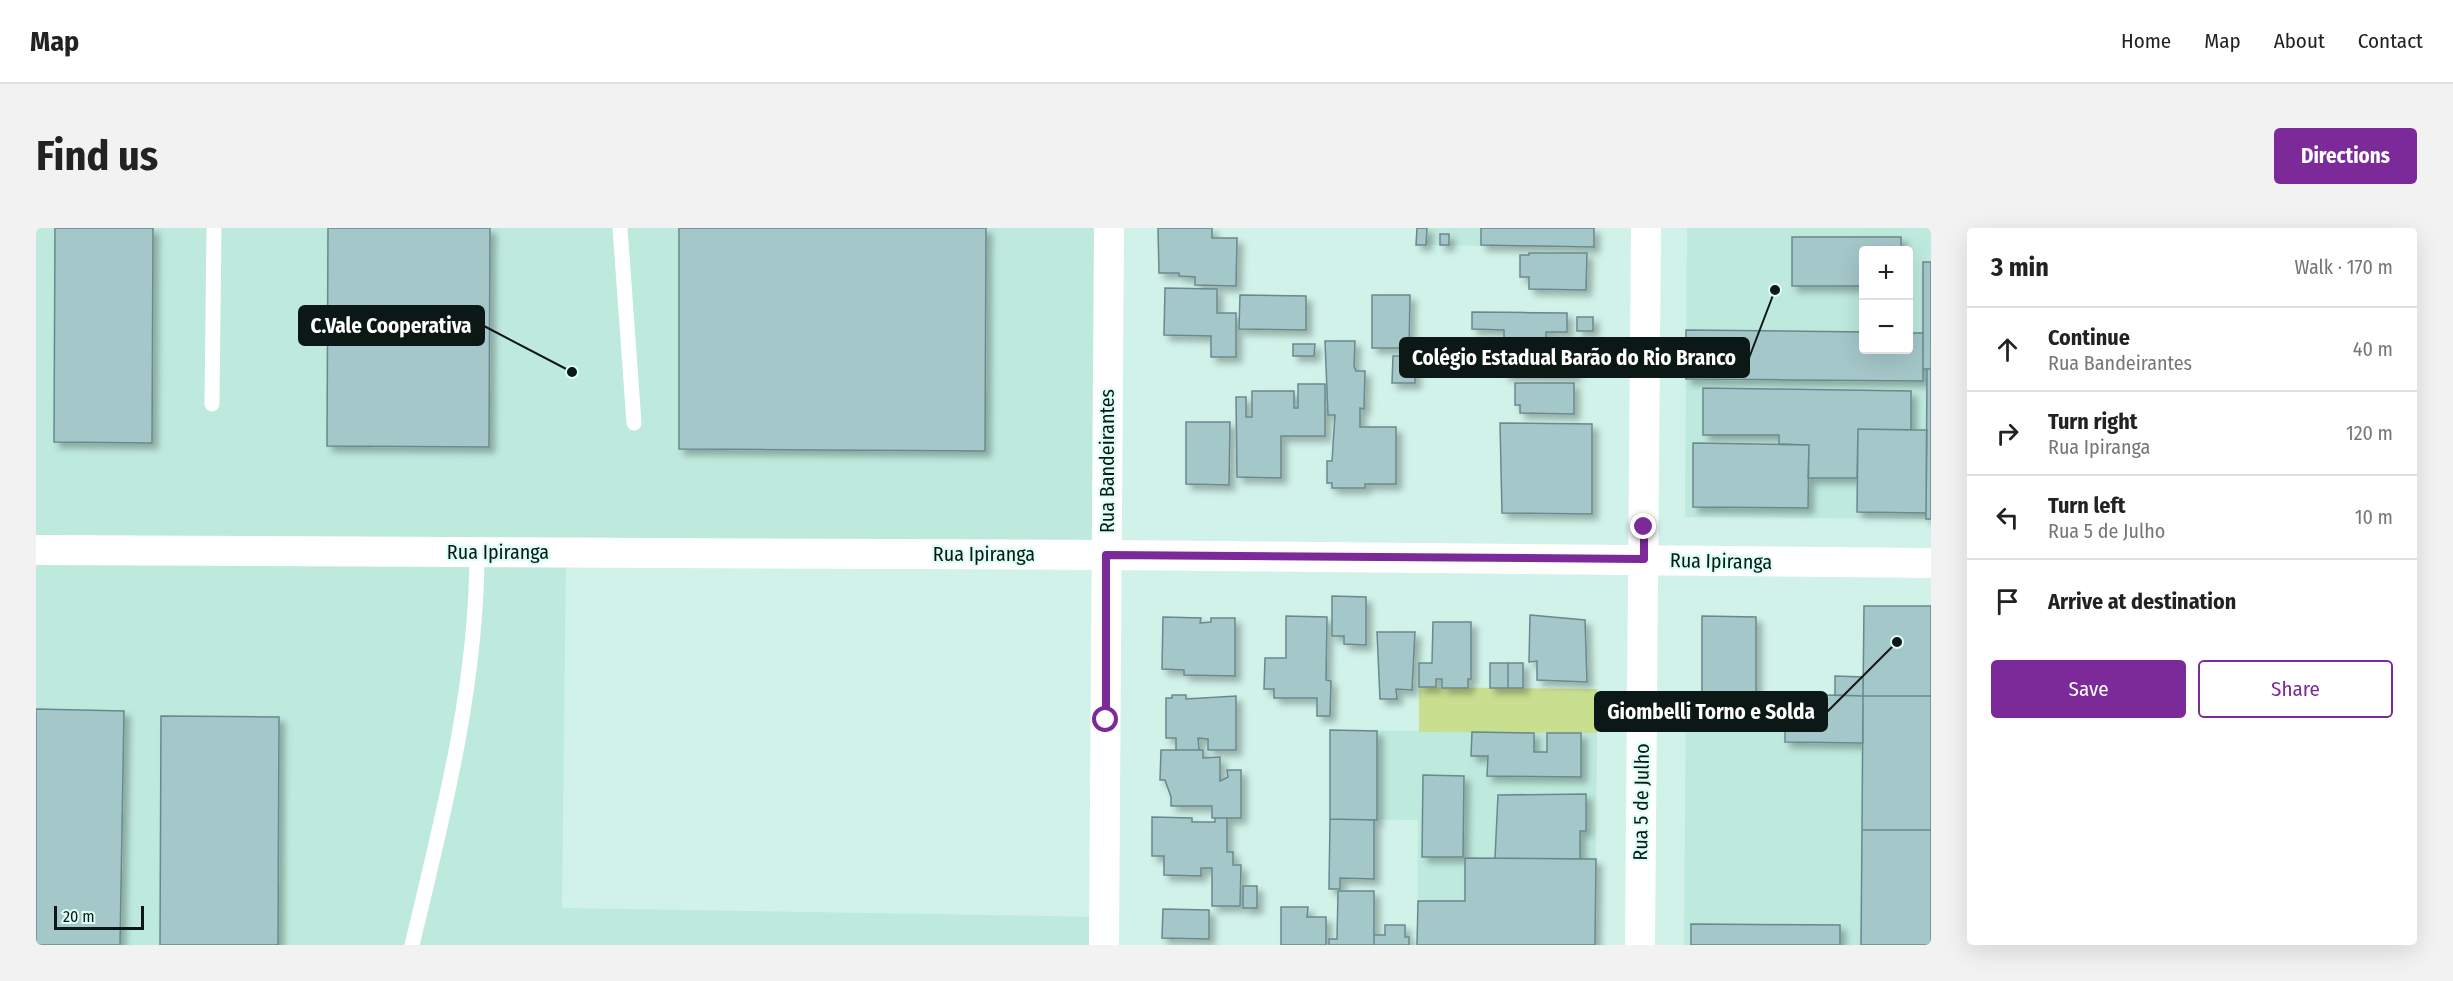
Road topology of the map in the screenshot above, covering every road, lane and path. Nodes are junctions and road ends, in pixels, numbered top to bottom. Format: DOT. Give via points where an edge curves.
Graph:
graph roads {
  1 [pos="214,228"];
  2 [pos="620,228"];
  3 [pos="1109,228"];
  4 [pos="1646,228"];
  5 [pos="212,404"];
  6 [pos="634,423"];
  7 [pos="36,550"];
  8 [pos="477,552"];
  9 [pos="1106,555"];
  10 [pos="1644,559"];
  11 [pos="1931,563"];
  12 [pos="412,945"];
  13 [pos="1104,945"];
  14 [pos="1640,945"];
  1 -- 5 [label="lane"];
  2 -- 6 [label="lane"];
  3 -- 9 [label="street, Rua Bandeirantes"];
  4 -- 10 [label="street, Rua 5 de Julho"];
  7 -- 8 [label="street, Rua Ipiranga"];
  8 -- 9 [label="street, Rua Ipiranga"];
  8 -- 12 [label="lane" via="477,604 461,730"];
  9 -- 10 [label="street, Rua Ipiranga"];
  9 -- 13 [label="street, Rua Bandeirantes"];
  10 -- 11 [label="street, Rua Ipiranga"];
  10 -- 14 [label="street, Rua 5 de Julho"];
}
